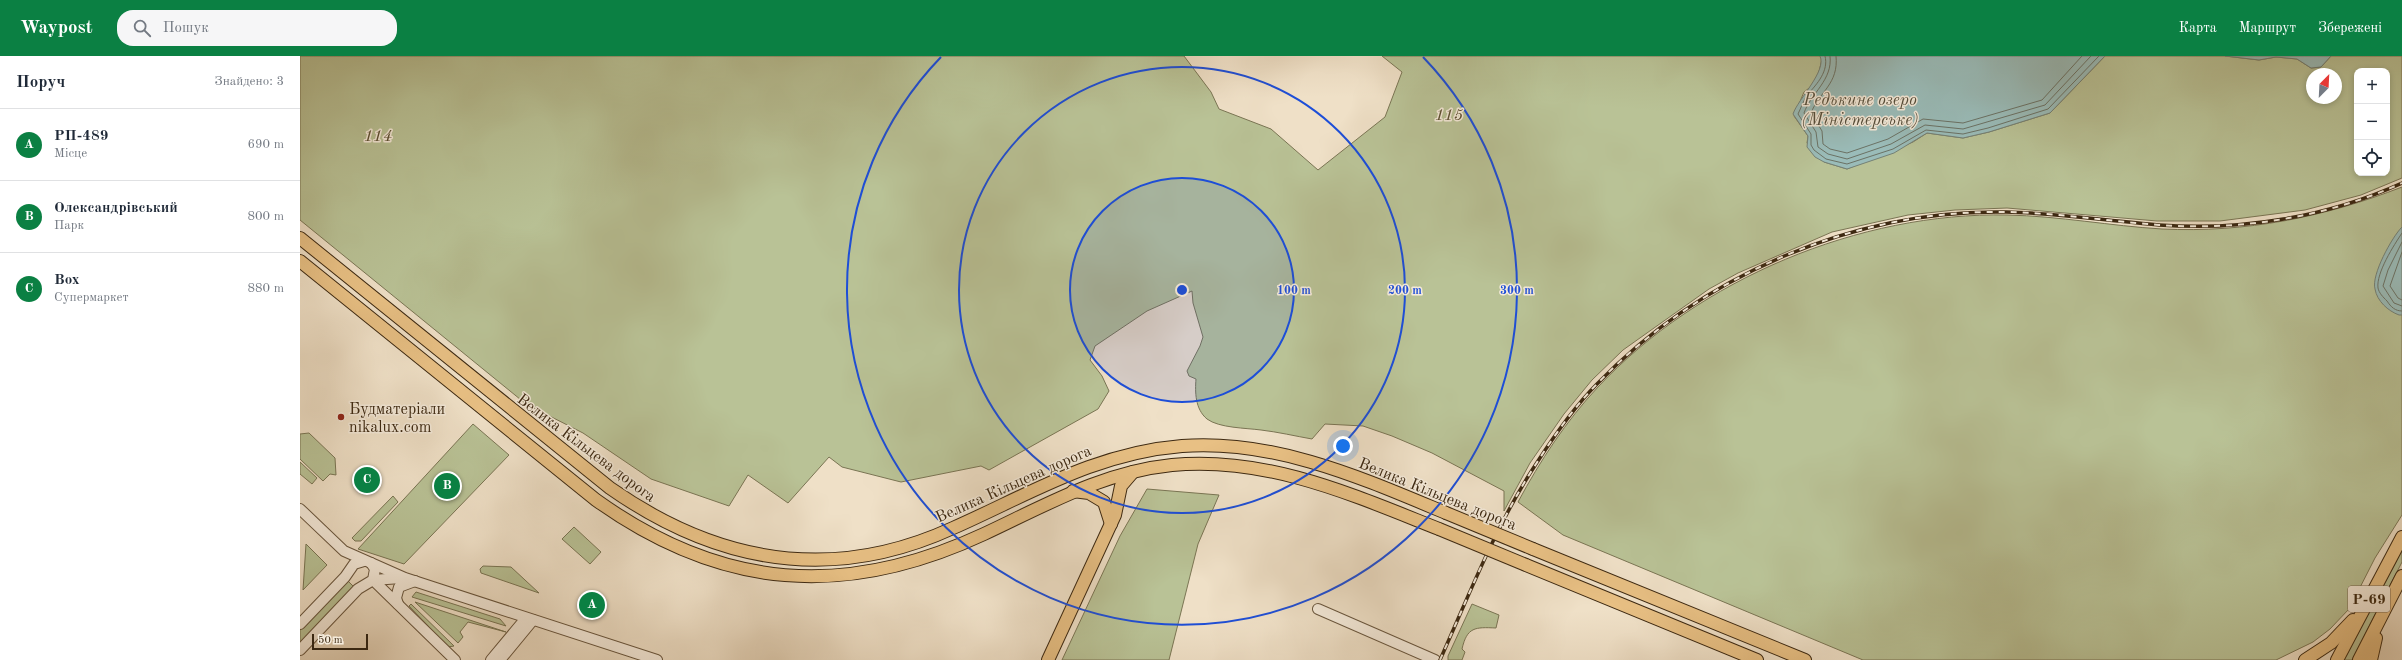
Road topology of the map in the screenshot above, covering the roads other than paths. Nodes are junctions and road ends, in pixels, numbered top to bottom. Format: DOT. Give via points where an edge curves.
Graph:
graph roads {
  1 [pos="300,238"];
  2 [pos="300,261"];
  3 [pos="1133,472"];
  4 [pos="1073,491"];
  5 [pos="300,509"];
  6 [pos="1111,524"];
  7 [pos="2402,537"];
  8 [pos="344,551"];
  9 [pos="367,562"];
  10 [pos="352,567"];
  11 [pos="2402,576"];
  12 [pos="406,578"];
  13 [pos="416,581"];
  14 [pos="370,582"];
  15 [pos="2369,600"];
  16 [pos="398,604"];
  17 [pos="2386,608"];
  18 [pos="1318,609"];
  19 [pos="529,619"];
  20 [pos="300,624"];
  21 [pos="300,650"];
  22 [pos="455,660"];
  23 [pos="491,660"];
  24 [pos="500,660"];
  25 [pos="657,660"];
  26 [pos="1048,660"];
  27 [pos="1435,660"];
  28 [pos="1757,660"];
  29 [pos="1805,660"];
  30 [pos="2304,660"];
  31 [pos="2338,660"];
  32 [pos="2359,660"];
  33 [pos="2371,660"];
  1 -- 29 [label="main road, Велика Кільцева дорога, bridge" via="506,407 622,497 641,510 690,535 746,552 817,560 884,552 918,543 1080,468 1121,455 1180,446 1224,446 1279,452 1344,472"];
  2 -- 4 [label="main road, Велика Кільцева дорога" via="596,500 644,532 691,555 716,563 774,574 810,577 843,576 888,569 947,551"];
  3 -- 4 [label="main road, Велика Кільцева дорога"];
  3 -- 6 [label="main road" via="1121,486"];
  3 -- 28 [label="main road, Велика Кільцева дорога, bridge" via="1197,463 1220,464 1269,470 1311,480 1440,529"];
  4 -- 6 [label="main road" via="1089,493 1104,502"];
  5 -- 8 [label="street"];
  6 -- 26 [label="main road"];
  7 -- 15 [label="main road, Р-69"];
  8 -- 9 [label="street"];
  8 -- 10 [label="street"];
  9 -- 10 [label="street" via="357,562"];
  9 -- 12 [label="street"];
  9 -- 14 [label="street" via="374,569"];
  10 -- 14 [label="street" via="355,582"];
  10 -- 20 [label="street"];
  11 -- 17 [label="main road, Р-69"];
  12 -- 13 [label="street"];
  12 -- 14 [label="street"];
  13 -- 16 [label="street" via="399,587 396,598"];
  13 -- 19 [label="street"];
  14 -- 16 [label="street"];
  14 -- 21 [label="street" via="358,589"];
  15 -- 30 [label="main road" via="2340,635"];
  15 -- 31 [label="main road, Р-69"];
  16 -- 22 [label="street"];
  17 -- 32 [label="main road, Р-69"];
  17 -- 33 [label="main road"];
  18 -- 27 [label="street"];
  19 -- 23 [label="street"];
  19 -- 24 [label="street"];
  19 -- 25 [label="street"];
}
